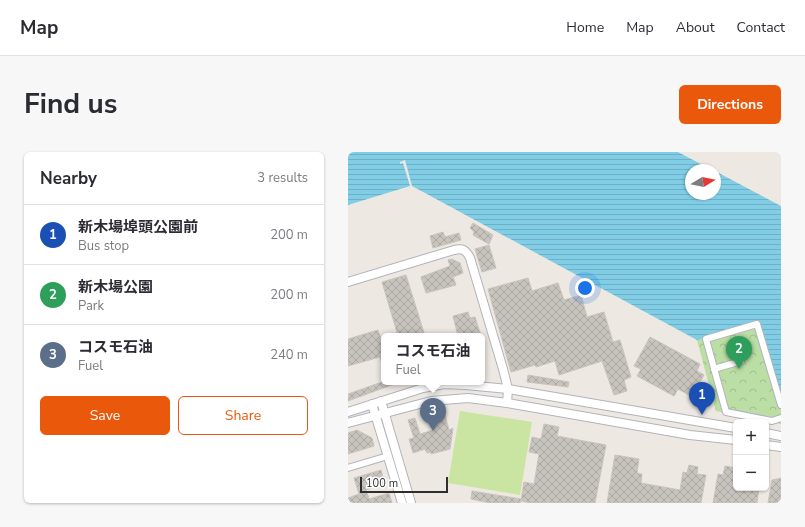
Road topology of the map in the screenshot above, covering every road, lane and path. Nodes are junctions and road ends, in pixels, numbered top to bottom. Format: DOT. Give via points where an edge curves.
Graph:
graph roads {
  1 [pos="348,282"];
  2 [pos="741,361"];
  3 [pos="714,369"];
  4 [pos="439,385"];
  5 [pos="466,385"];
  6 [pos="508,389"];
  7 [pos="381,401"];
  8 [pos="507,403"];
  9 [pos="372,404"];
  10 [pos="781,405"];
  11 [pos="348,412"];
  12 [pos="384,413"];
  13 [pos="376,416"];
  14 [pos="781,418"];
  15 [pos="348,423"];
  16 [pos="733,427"];
  17 [pos="769,434"];
  18 [pos="781,436"];
  19 [pos="733,440"];
  20 [pos="769,445"];
  21 [pos="781,447"];
  22 [pos="388,456"];
  23 [pos="348,468"];
  24 [pos="402,503"];
  25 [pos="411,503"];
  1 -- 6 [label="street" via="454,250 464,250 470,258"];
  2 -- 3 [label="street"];
  3 -- 10 [label="street" via="706,339 757,324"];
  3 -- 14 [label="street" via="726,412 772,421"];
  4 -- 7 [label="street"];
  5 -- 6 [label="street"];
  6 -- 8 [label="street"];
  6 -- 16 [label="street"];
  7 -- 9 [label="street"];
  7 -- 12 [label="street"];
  8 -- 12 [label="street" via="468,398 446,399"];
  8 -- 19 [label="street" via="690,435"];
  9 -- 11 [label="street"];
  9 -- 13 [label="street"];
  12 -- 13 [label="street"];
  12 -- 25 [label="street"];
  13 -- 15 [label="street"];
  13 -- 22 [label="street"];
  17 -- 18 [label="street"];
  20 -- 21 [label="street"];
  22 -- 23 [label="street"];
  22 -- 24 [label="street"];
}
